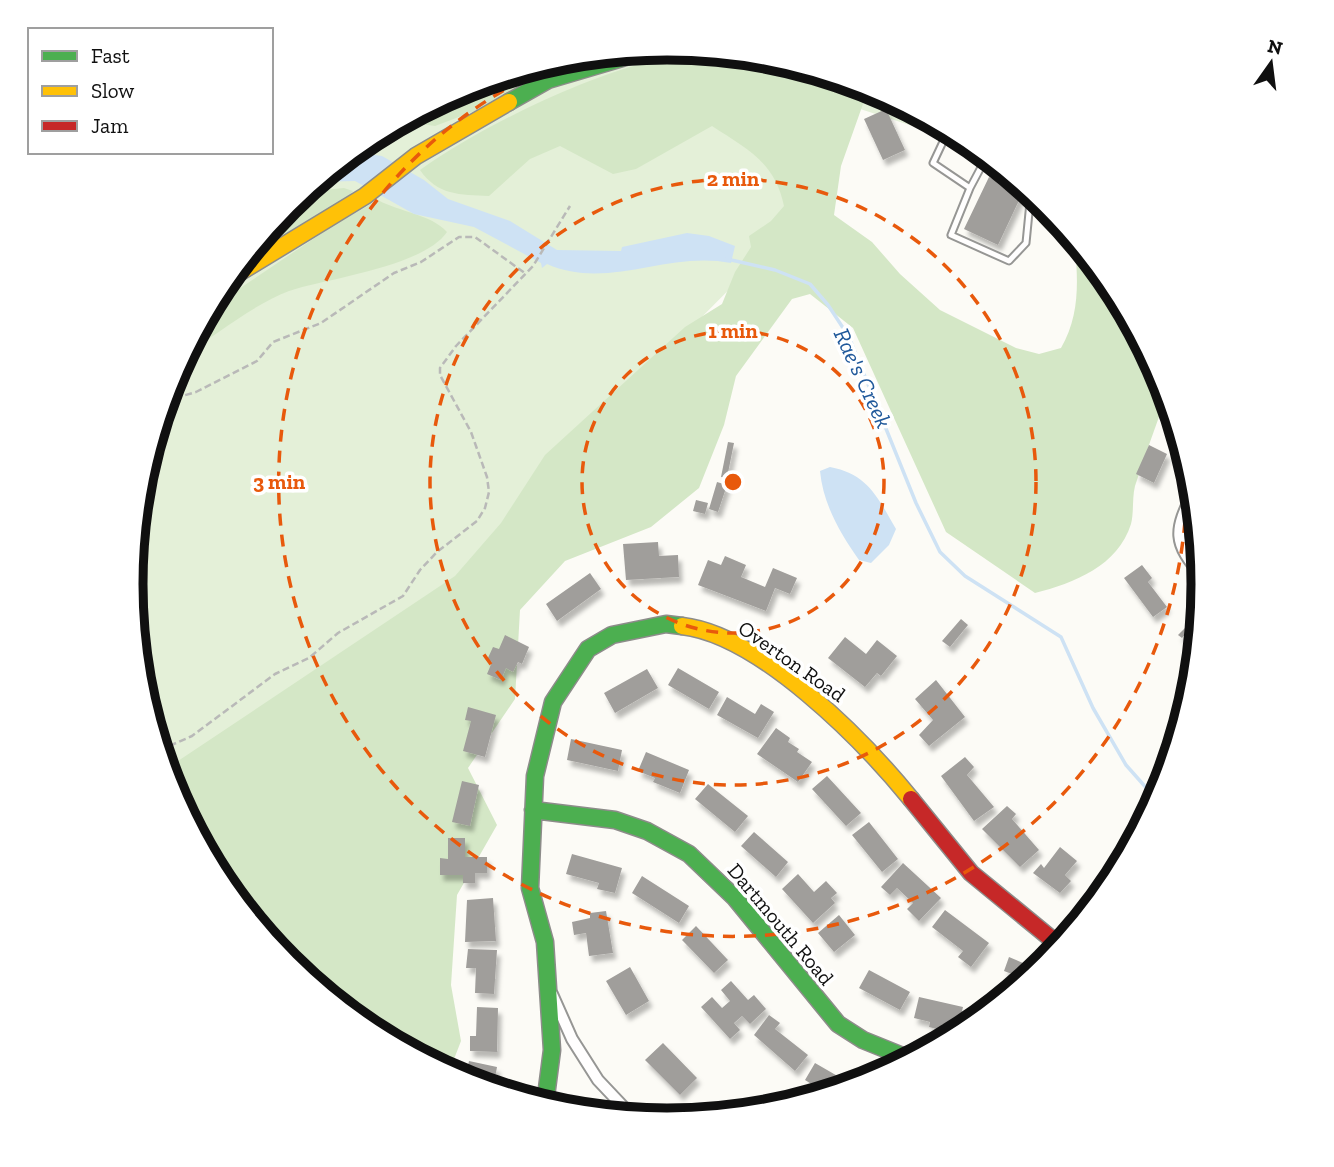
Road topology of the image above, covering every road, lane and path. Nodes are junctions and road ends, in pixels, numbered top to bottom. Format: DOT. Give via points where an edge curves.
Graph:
graph roads {
  1 [pos="604,64"];
  2 [pos="508,89"];
  3 [pos="488,91"];
  4 [pos="944,139"];
  5 [pos="983,166"];
  6 [pos="970,188"];
  7 [pos="570,206"];
  8 [pos="1030,206"];
  9 [pos="250,266"];
  10 [pos="526,274"];
  11 [pos="178,397"];
  12 [pos="1186,508"];
  13 [pos="1190,563"];
  14 [pos="169,746"];
  15 [pos="533,810"];
  16 [pos="1052,939"];
  17 [pos="548,986"];
  18 [pos="896,1054"];
  19 [pos="546,1093"];
  20 [pos="622,1105"];
  1 -- 9 [label="street" via="548,80 416,156 365,196"];
  2 -- 3 [label="path"];
  4 -- 6 [label="lane" via="933,163"];
  5 -- 6 [label="lane"];
  6 -- 8 [label="lane" via="951,235 1009,261 1026,243"];
  7 -- 10 [label="path"];
  10 -- 11 [label="path" via="475,237 459,237 394,273 321,323 273,342 257,361"];
  10 -- 14 [label="path" via="440,368 487,477 489,492 477,521 428,561 403,596 338,633 309,658 275,674 192,736"];
  12 -- 13 [label="street" via="1178,541"];
  15 -- 16 [label="street, Overton Road" via="535,776 554,702 588,649 638,627 701,628 733,642 823,704 891,774 971,873"];
  15 -- 17 [label="street, Overton Road" via="530,888 545,942"];
  15 -- 18 [label="street, Dartmouth Road" via="590,813 663,838 711,873 840,1026"];
  17 -- 19 [label="street, Overton Road" via="552,1050"];
  17 -- 20 [label="street" via="572,1040 598,1080"];
}
